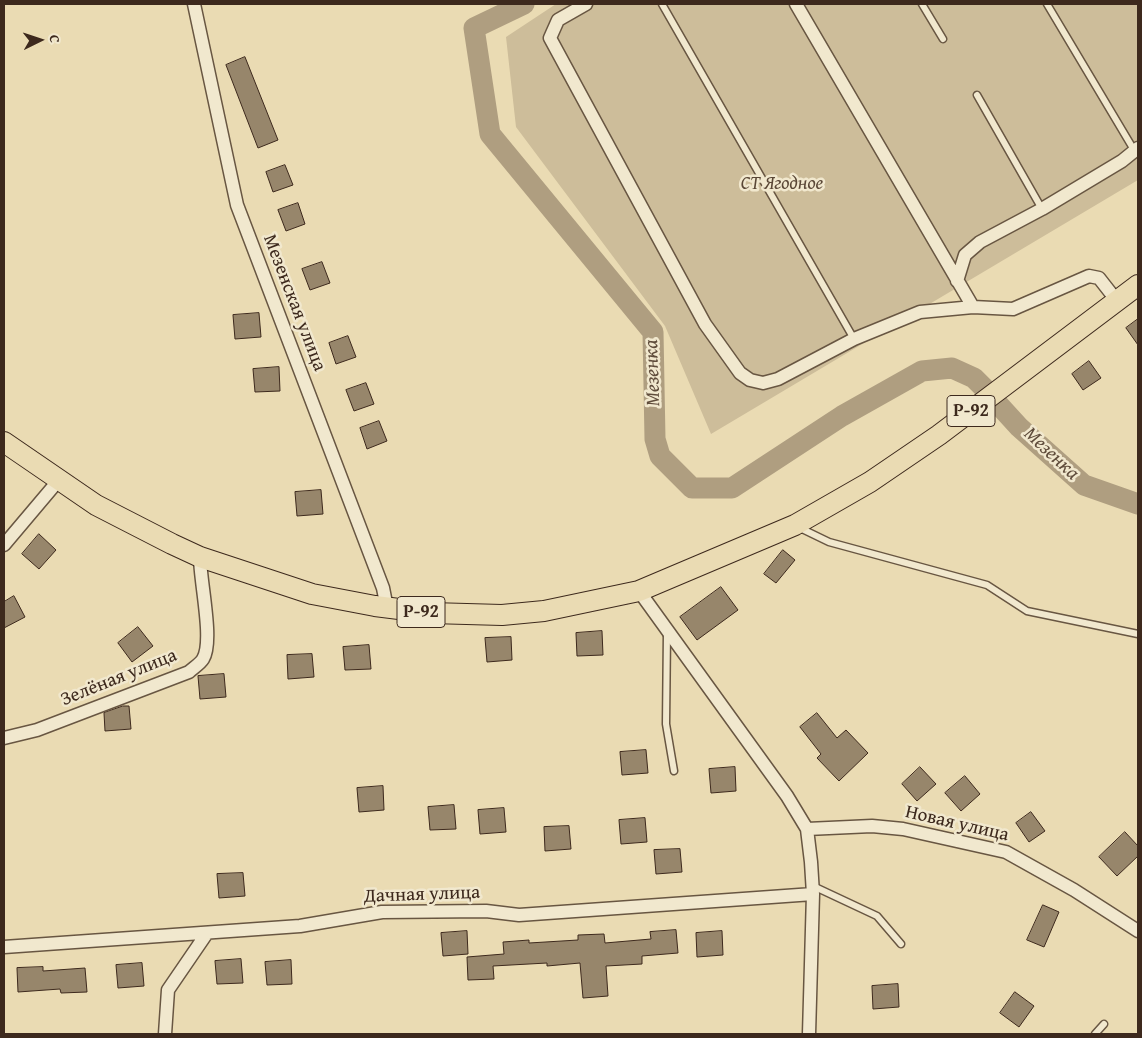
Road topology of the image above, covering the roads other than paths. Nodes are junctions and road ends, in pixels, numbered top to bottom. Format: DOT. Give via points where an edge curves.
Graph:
graph roads {
  1 [pos="194,4"];
  2 [pos="586,4"];
  3 [pos="662,4"];
  4 [pos="796,4"];
  5 [pos="922,4"];
  6 [pos="1048,4"];
  7 [pos="943,39"];
  8 [pos="977,95"];
  9 [pos="1136,149"];
  10 [pos="1042,209"];
  11 [pos="957,281"];
  12 [pos="1138,285"];
  13 [pos="1118,301"];
  14 [pos="973,307"];
  15 [pos="854,339"];
  16 [pos="4,442"];
  17 [pos="58,481"];
  18 [pos="795,525"];
  19 [pos="4,545"];
  20 [pos="200,557"];
  21 [pos="639,591"];
  22 [pos="387,608"];
  23 [pos="667,628"];
  24 [pos="1138,634"];
  25 [pos="4,738"];
  26 [pos="674,771"];
  27 [pos="807,829"];
  28 [pos="813,890"];
  29 [pos="1138,931"];
  30 [pos="207,933"];
  31 [pos="901,944"];
  32 [pos="4,947"];
  33 [pos="1104,1024"];
  34 [pos="165,1034"];
  35 [pos="809,1034"];
  36 [pos="1095,1034"];
  1 -- 22 [label="street, Мезенская улица" via="237,206 383,588"];
  2 -- 15 [label="street" via="558,20 550,38 705,324 740,373 763,383 778,379"];
  3 -- 15 [label="lane"];
  4 -- 11 [label="street"];
  5 -- 7 [label="lane"];
  6 -- 9 [label="lane"];
  8 -- 10 [label="lane"];
  9 -- 10 [label="street" via="1122,162"];
  10 -- 11 [label="street" via="980,242 965,256"];
  11 -- 14 [label="street"];
  12 -- 13 [label="main road, Р-92"];
  13 -- 14 [label="street" via="1099,278 1089,276 1012,309"];
  13 -- 18 [label="main road, Р-92" via="939,435 870,482"];
  14 -- 15 [label="street" via="920,312"];
  16 -- 17 [label="main road, Р-92"];
  17 -- 19 [label="street"];
  17 -- 20 [label="main road, Р-92" via="96,505"];
  18 -- 21 [label="main road, Р-92"];
  18 -- 24 [label="lane" via="829,542 987,585 1026,611"];
  20 -- 22 [label="main road, Р-92" via="312,594"];
  20 -- 25 [label="street, Зелёная улица" via="208,641 203,659 189,672 38,730"];
  21 -- 22 [label="main road, Р-92" via="552,610 502,615"];
  21 -- 23 [label="street"];
  23 -- 26 [label="lane" via="666,724"];
  23 -- 27 [label="street"];
  27 -- 28 [label="street"];
  27 -- 29 [label="street, Новая улица" via="872,826 1006,852"];
  28 -- 30 [label="street, Дачная улица" via="519,915 486,911 382,912 300,926"];
  28 -- 31 [label="lane" via="877,916"];
  28 -- 35 [label="street"];
  30 -- 32 [label="street, Дачная улица"];
  30 -- 34 [label="street" via="168,990"];
  33 -- 36 [label="lane"];
}
